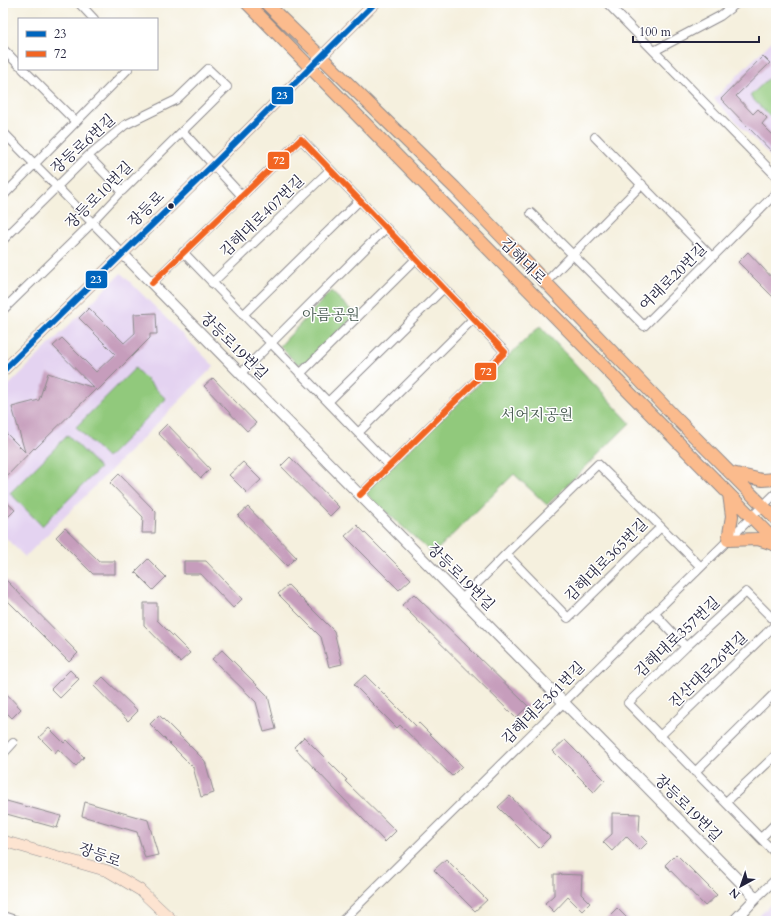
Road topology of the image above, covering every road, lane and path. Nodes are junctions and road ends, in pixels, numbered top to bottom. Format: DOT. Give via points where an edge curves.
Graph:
graph roads {
  1 [pos="79,3"];
  2 [pos="247,3"];
  3 [pos="266,3"];
  4 [pos="375,3"];
  5 [pos="607,3"];
  6 [pos="737,3"];
  7 [pos="93,18"];
  8 [pos="3,50"];
  9 [pos="654,51"];
  10 [pos="321,57"];
  11 [pos="18,64"];
  12 [pos="310,68"];
  13 [pos="24,70"];
  14 [pos="127,70"];
  15 [pos="227,87"];
  16 [pos="76,122"];
  17 [pos="3,132"];
  18 [pos="183,132"];
  19 [pos="595,138"];
  20 [pos="88,156"];
  21 [pos="34,165"];
  22 [pos="213,165"];
  23 [pos="330,170"];
  24 [pos="776,176"];
  25 [pos="642,184"];
  26 [pos="56,187"];
  27 [pos="122,191"];
  28 [pos="4,193"];
  29 [pos="776,193"];
  30 [pos="242,196"];
  31 [pos="360,200"];
  32 [pos="531,213"];
  33 [pos="92,223"];
  34 [pos="386,228"];
  35 [pos="3,240"];
  36 [pos="183,252"];
  37 [pos="122,253"];
  38 [pos="573,255"];
  39 [pos="712,257"];
  40 [pos="416,259"];
  41 [pos="546,282"];
  42 [pos="152,283"];
  43 [pos="212,283"];
  44 [pos="444,288"];
  45 [pos="3,310"];
  46 [pos="244,315"];
  47 [pos="473,319"];
  48 [pos="271,343"];
  49 [pos="3,371"];
  50 [pos="240,373"];
  51 [pos="300,374"];
  52 [pos="328,402"];
  53 [pos="358,433"];
  54 [pos="390,466"];
  55 [pos="731,473"];
  56 [pos="776,479"];
  57 [pos="776,493"];
  58 [pos="729,494"];
  59 [pos="360,495"];
  60 [pos="763,505"];
  61 [pos="752,517"];
  62 [pos="776,519"];
  63 [pos="661,527"];
  64 [pos="728,540"];
  65 [pos="776,542"];
  66 [pos="776,545"];
  67 [pos="506,554"];
  68 [pos="701,567"];
  69 [pos="462,599"];
  70 [pos="654,613"];
  71 [pos="776,623"];
  72 [pos="686,647"];
  73 [pos="776,692"];
  74 [pos="564,702"];
  75 [pos="660,736"];
  76 [pos="14,743"];
  77 [pos="3,754"];
  78 [pos="776,755"];
  79 [pos="696,772"];
  80 [pos="726,802"];
  81 [pos="776,823"];
  82 [pos="760,838"];
  83 [pos="3,841"];
  84 [pos="776,854"];
  85 [pos="776,879"];
  86 [pos="756,898"];
  87 [pos="3,916"];
  88 [pos="18,921"];
  89 [pos="173,921"];
  90 [pos="342,921"];
  91 [pos="734,921"];
  1 -- 7 [label="street"];
  2 -- 12 [label="main road, 김해대로"];
  3 -- 10 [label="main road, 김해대로"];
  4 -- 10 [label="main road, 장등로"];
  5 -- 9 [label="street"];
  6 -- 9 [label="street" via="720,16"];
  8 -- 11 [label="street"];
  9 -- 24 [label="street"];
  10 -- 12 [label="main road, 장등로"];
  10 -- 41 [label="main road, 김해대로" via="455,188"];
  12 -- 22 [label="main road, 장등로"];
  12 -- 58 [label="main road, 김해대로"];
  13 -- 16 [label="street"];
  14 -- 16 [label="street"];
  15 -- 18 [label="street, 장등로10번길"];
  15 -- 20 [label="street, 장등로6번길" via="208,69 176,100 125,125"];
  16 -- 21 [label="street"];
  17 -- 21 [label="street"];
  18 -- 22 [label="street"];
  18 -- 27 [label="street, 장등로10번길"];
  19 -- 25 [label="street"];
  20 -- 26 [label="street, 장등로6번길"];
  20 -- 27 [label="street"];
  21 -- 26 [label="street"];
  21 -- 28 [label="street"];
  22 -- 30 [label="street"];
  22 -- 37 [label="main road, 장등로"];
  23 -- 30 [label="street, 김해대로407번길" via="301,139"];
  23 -- 31 [label="street, 김해대로407번길"];
  23 -- 43 [label="street, 김해대로407번길"];
  25 -- 38 [label="street, 김해대로"];
  25 -- 39 [label="street"];
  26 -- 33 [label="street"];
  26 -- 35 [label="street, 장등로6번길"];
  27 -- 33 [label="street, 장등로10번길"];
  29 -- 39 [label="street, 여래로20번길"];
  30 -- 36 [label="street, 김해대로407번길"];
  31 -- 34 [label="street, 김해대로407번길"];
  31 -- 46 [label="street"];
  32 -- 38 [label="street"];
  33 -- 37 [label="street"];
  33 -- 45 [label="street, 장등로10번길"];
  34 -- 40 [label="street, 김해대로407번길"];
  34 -- 48 [label="street"];
  36 -- 42 [label="street, 김해대로407번길"];
  36 -- 43 [label="street"];
  37 -- 42 [label="street, 장등로19번길"];
  37 -- 49 [label="main road, 장등로"];
  38 -- 39 [label="street, 여래로20번길" via="644,326"];
  38 -- 41 [label="street, 김해대로"];
  40 -- 44 [label="street, 김해대로407번길"];
  40 -- 51 [label="street"];
  41 -- 55 [label="main road, 김해대로"];
  42 -- 50 [label="street, 장등로19번길"];
  43 -- 46 [label="street"];
  44 -- 47 [label="street, 김해대로407번길"];
  44 -- 52 [label="street"];
  46 -- 48 [label="street"];
  47 -- 53 [label="street"];
  47 -- 54 [label="street, 김해대로407번길" via="505,352"];
  48 -- 50 [label="street"];
  48 -- 51 [label="street"];
  50 -- 59 [label="street, 장등로19번길"];
  51 -- 52 [label="street"];
  52 -- 53 [label="street"];
  53 -- 54 [label="street"];
  54 -- 59 [label="street, 김해대로407번길"];
  55 -- 56 [label="main road" via="762,480"];
  55 -- 60 [label="main road, 김해대로"];
  57 -- 60 [label="street"];
  58 -- 61 [label="main road, 김해대로"];
  58 -- 64 [label="main road" via="732,516"];
  59 -- 69 [label="street, 장등로19번길"];
  60 -- 61 [label="street, 김해대로361번길"];
  60 -- 62 [label="main road, 김해대로"];
  61 -- 64 [label="street, 김해대로361번길"];
  61 -- 65 [label="main road, 김해대로"];
  63 -- 67 [label="street, 김해대로365번길" via="598,464"];
  63 -- 67 [label="street, 김해대로365번길" via="568,618"];
  63 -- 68 [label="street"];
  64 -- 66 [label="main road" via="758,539"];
  64 -- 68 [label="street, 김해대로361번길"];
  67 -- 69 [label="street, 김해대로365번길"];
  68 -- 70 [label="street, 김해대로361번길"];
  69 -- 74 [label="street, 장등로19번길"];
  70 -- 72 [label="street"];
  70 -- 74 [label="street, 김해대로361번길"];
  71 -- 72 [label="street, 김해대로357번길" via="746,592"];
  71 -- 75 [label="street, 진산대로26번길"];
  72 -- 75 [label="street, 김해대로357번길" via="628,703"];
  73 -- 79 [label="street"];
  74 -- 86 [label="street, 장등로19번길"];
  74 -- 90 [label="street, 김해대로361번길"];
  75 -- 79 [label="street"];
  76 -- 77 [label="street"];
  78 -- 80 [label="street"];
  79 -- 80 [label="street"];
  80 -- 82 [label="street"];
  81 -- 82 [label="street"];
  82 -- 84 [label="street"];
  83 -- 89 [label="main road, 장등로" via="108,870 140,890"];
  85 -- 86 [label="street"];
  86 -- 91 [label="street"];
  87 -- 88 [label="street"];
}
